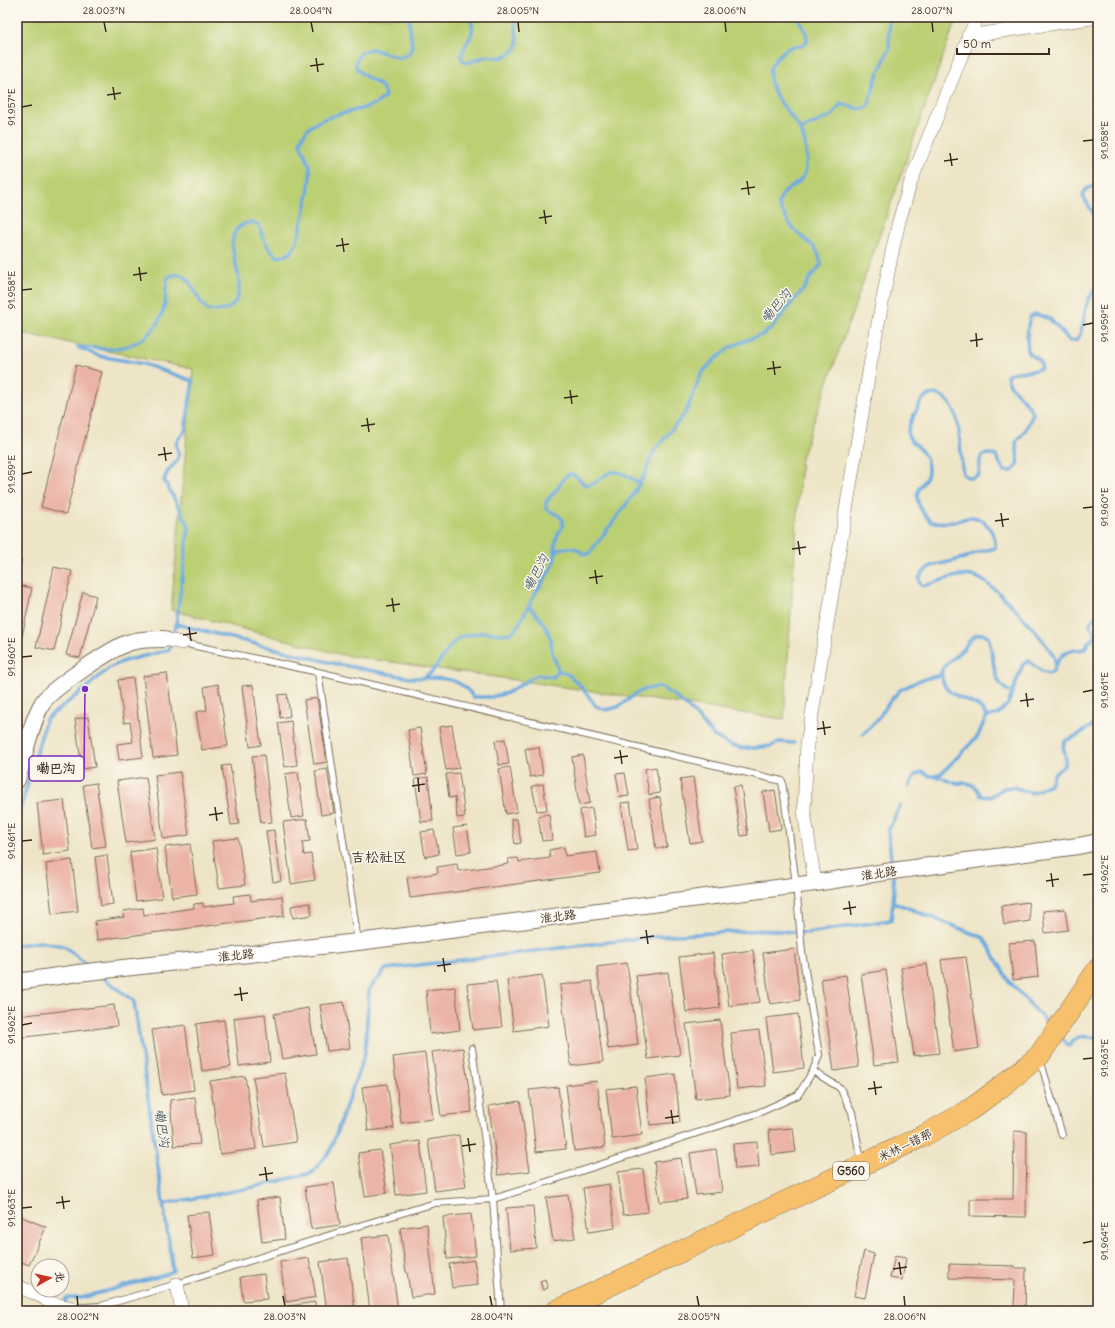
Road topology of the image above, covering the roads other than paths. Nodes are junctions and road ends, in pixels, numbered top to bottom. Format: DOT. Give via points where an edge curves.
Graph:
graph roads {
  1 [pos="977,17"];
  2 [pos="1098,17"];
  3 [pos="968,36"];
  4 [pos="164,639"];
  5 [pos="182,643"];
  6 [pos="318,672"];
  7 [pos="17,780"];
  8 [pos="1098,842"];
  9 [pos="815,883"];
  10 [pos="796,884"];
  11 [pos="358,942"];
  12 [pos="1098,969"];
  13 [pos="17,982"];
  14 [pos="472,1048"];
  15 [pos="1039,1056"];
  16 [pos="813,1071"];
  17 [pos="1062,1135"];
  18 [pos="862,1165"];
  19 [pos="493,1199"];
  20 [pos="178,1284"];
  21 [pos="17,1286"];
  22 [pos="72,1308"];
  23 [pos="182,1311"];
  24 [pos="501,1311"];
  25 [pos="556,1311"];
  1 -- 3 [label="street"];
  2 -- 3 [label="street"];
  3 -- 9 [label="street" via="911,181 899,221 871,360 807,744 804,811"];
  4 -- 5 [label="street"];
  4 -- 7 [label="street" via="126,644 91,664 44,701 32,727"];
  5 -- 6 [label="lane"];
  6 -- 10 [label="lane" via="782,782"];
  6 -- 11 [label="lane"];
  8 -- 9 [label="street, 淮北路"];
  9 -- 10 [label="street, 淮北路"];
  10 -- 11 [label="street, 淮北路"];
  10 -- 16 [label="lane" via="802,952 819,1055"];
  11 -- 13 [label="street, 淮北路"];
  12 -- 15 [label="highway, 米林—错那 / G560"];
  14 -- 19 [label="lane"];
  15 -- 17 [label="lane"];
  15 -- 18 [label="highway, 米林—错那 / G560" via="968,1111"];
  16 -- 18 [label="lane" via="840,1088 852,1112"];
  16 -- 19 [label="lane" via="798,1095 758,1113"];
  18 -- 25 [label="highway, 米林—错那 / G560"];
  19 -- 20 [label="lane" via="435,1203"];
  19 -- 24 [label="lane"];
  20 -- 22 [label="lane" via="101,1306"];
  20 -- 23 [label="street"];
  21 -- 22 [label="street" via="51,1303"];
}
